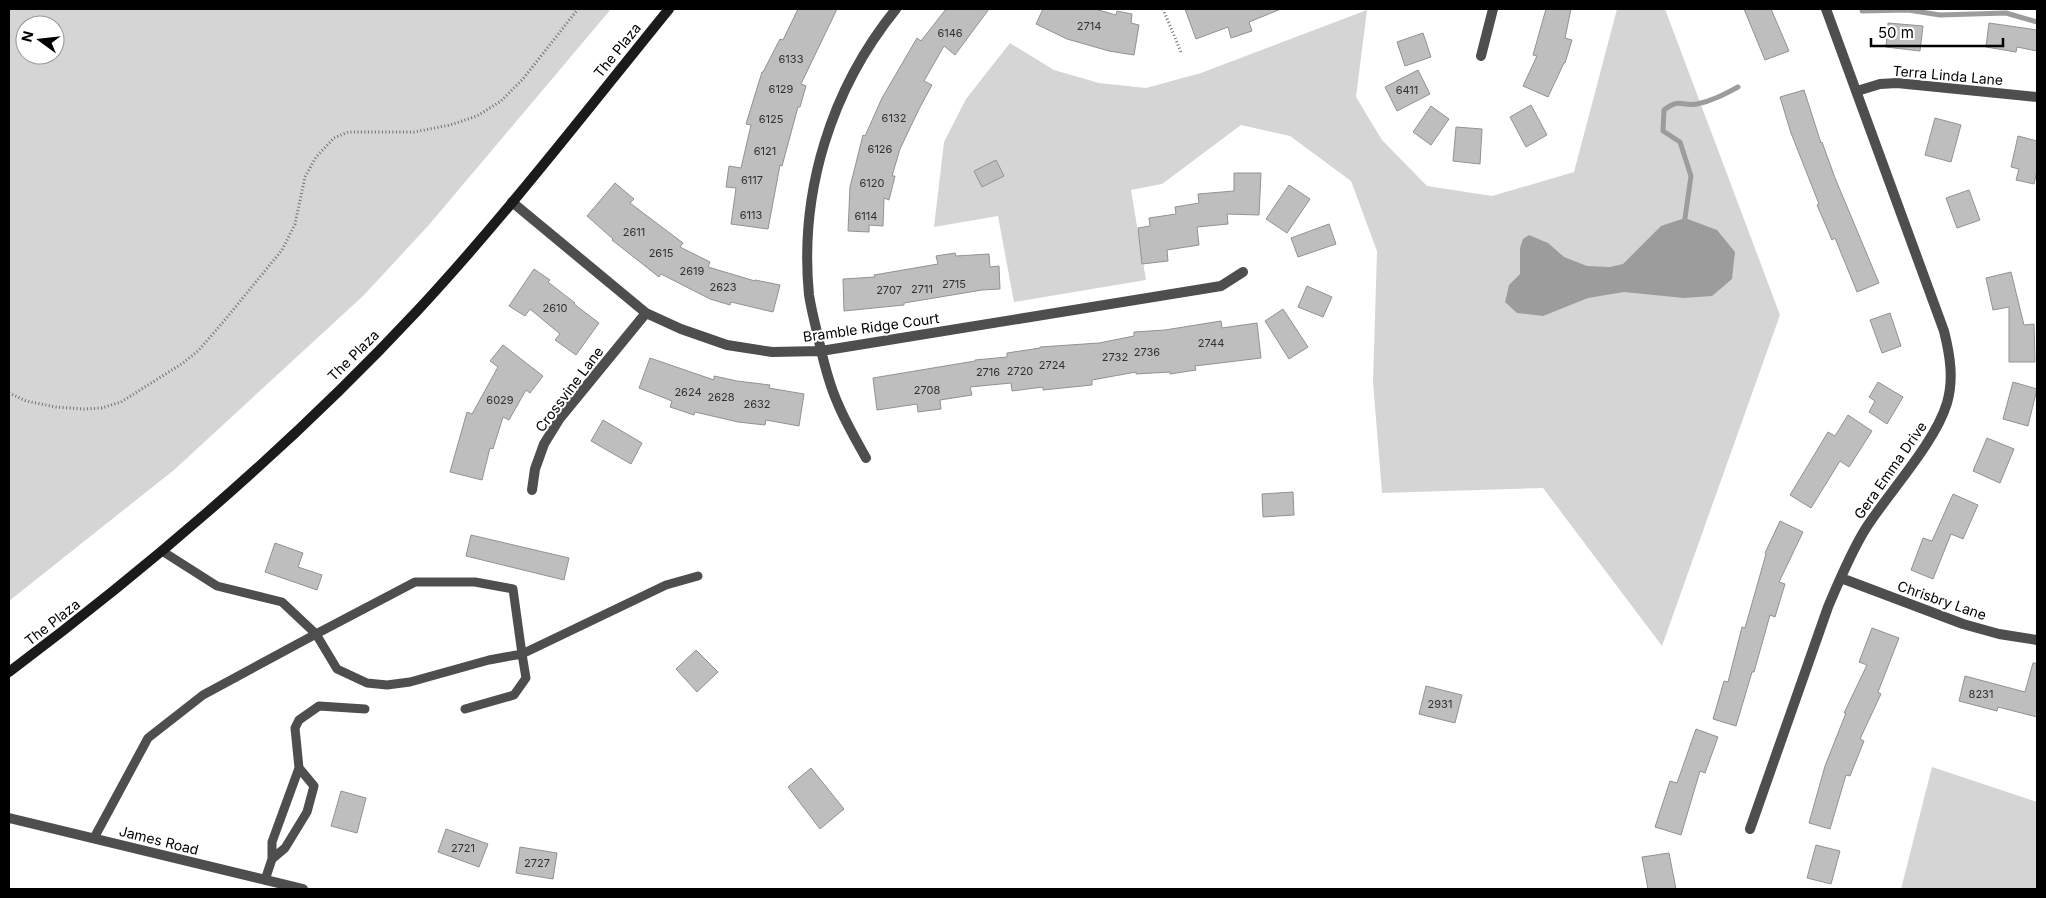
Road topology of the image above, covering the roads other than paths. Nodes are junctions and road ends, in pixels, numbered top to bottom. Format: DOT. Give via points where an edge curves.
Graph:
graph roads {
  1 [pos="669,9"];
  2 [pos="896,9"];
  3 [pos="1493,9"];
  4 [pos="1826,9"];
  5 [pos="1481,56"];
  6 [pos="1857,90"];
  7 [pos="2037,97"];
  8 [pos="512,202"];
  9 [pos="1243,272"];
  10 [pos="646,313"];
  11 [pos="821,351"];
  12 [pos="866,458"];
  13 [pos="532,490"];
  14 [pos="162,551"];
  15 [pos="698,576"];
  16 [pos="1840,578"];
  17 [pos="316,634"];
  18 [pos="2037,640"];
  19 [pos="522,654"];
  20 [pos="9,672"];
  21 [pos="365,708"];
  22 [pos="465,709"];
  23 [pos="299,768"];
  24 [pos="9,818"];
  25 [pos="1750,828"];
  26 [pos="94,838"];
  27 [pos="272,859"];
  28 [pos="264,880"];
  29 [pos="303,889"];
  1 -- 8 [label="street, The Plaza"];
  2 -- 11 [label="street" via="852,72 831,121 816,169 807,231 810,295"];
  3 -- 5 [label="street"];
  4 -- 6 [label="street, Gera Emma Drive"];
  6 -- 7 [label="street, Terra Linda Lane" via="1897,83"];
  6 -- 16 [label="street, Gera Emma Drive" via="1944,331 1951,376 1947,403 1937,427 1865,530"];
  8 -- 10 [label="street, Bramble Ridge Court"];
  8 -- 14 [label="street, The Plaza" via="418,310 367,361 250,474"];
  9 -- 11 [label="street, Bramble Ridge Court" via="1222,286"];
  10 -- 11 [label="street, Bramble Ridge Court" via="681,330 727,345 772,352"];
  10 -- 13 [label="street, Crossvine Lane" via="560,418 544,444"];
  11 -- 12 [label="street" via="837,404"];
  14 -- 17 [label="lane" via="217,586 282,602"];
  14 -- 20 [label="street, The Plaza"];
  15 -- 19 [label="lane" via="666,586"];
  16 -- 18 [label="street, Chrisbry Lane" via="1963,624"];
  16 -- 25 [label="street, Gera Emma Drive"];
  17 -- 19 [label="lane" via="337,669 367,683 387,685"];
  17 -- 19 [label="lane" via="415,582 475,582 513,589"];
  17 -- 26 [label="lane" via="203,695 148,738"];
  19 -- 22 [label="lane" via="526,678 514,695"];
  21 -- 23 [label="lane" via="319,706 299,720 295,728"];
  23 -- 27 [label="lane" via="272,842"];
  23 -- 27 [label="lane" via="314,786 307,812 285,848"];
  24 -- 26 [label="street, James Road"];
  26 -- 28 [label="street, James Road"];
  27 -- 28 [label="lane"];
  28 -- 29 [label="street, James Road"];
}
